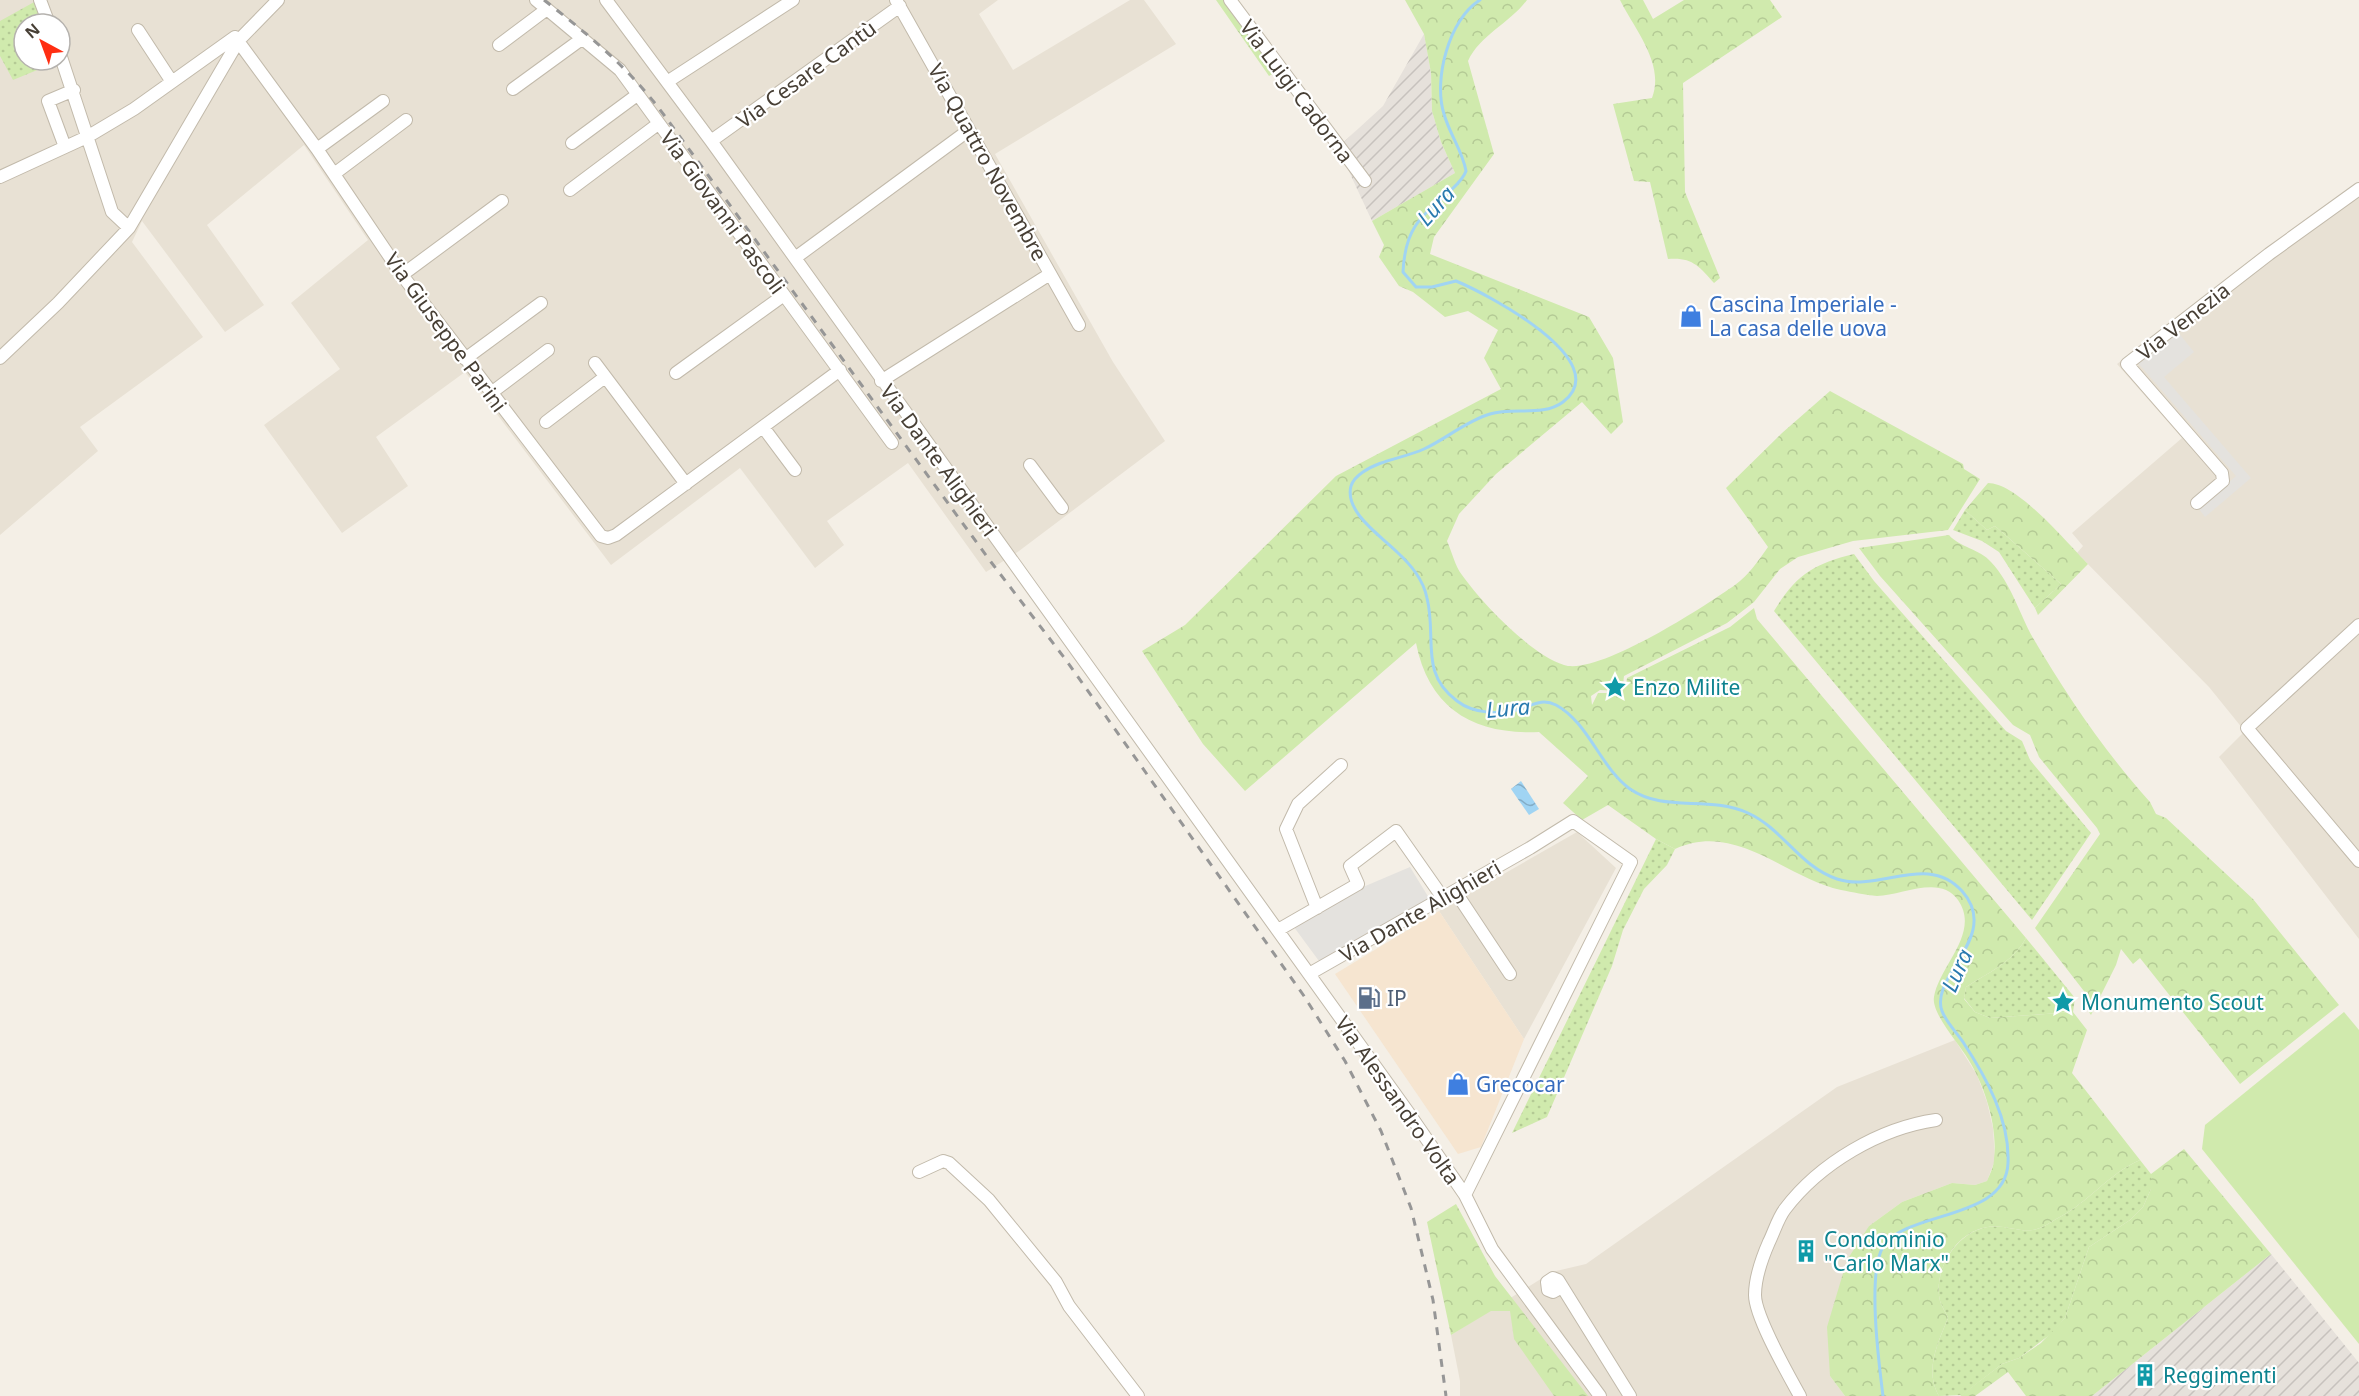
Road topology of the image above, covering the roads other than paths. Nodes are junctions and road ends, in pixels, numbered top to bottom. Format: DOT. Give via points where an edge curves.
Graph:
graph roads {
  1 [pos="279,0"];
  2 [pos="536,0"];
  3 [pos="793,0"];
  4 [pos="1230,0"];
  5 [pos="613,2"];
  6 [pos="898,3"];
  7 [pos="547,9"];
  8 [pos="138,30"];
  9 [pos="583,38"];
  10 [pos="239,40"];
  11 [pos="499,45"];
  12 [pos="67,72"];
  13 [pos="172,81"];
  14 [pos="667,82"];
  15 [pos="513,89"];
  16 [pos="74,90"];
  17 [pos="638,94"];
  18 [pos="383,101"];
  19 [pos="406,120"];
  20 [pos="658,124"];
  21 [pos="969,130"];
  22 [pos="87,137"];
  23 [pos="711,141"];
  24 [pos="572,143"];
  25 [pos="65,147"];
  26 [pos="317,149"];
  27 [pos="334,174"];
  28 [pos="0,177"];
  29 [pos="1365,181"];
  30 [pos="2359,189"];
  31 [pos="570,190"];
  32 [pos="502,201"];
  33 [pos="129,228"];
  34 [pos="795,258"];
  35 [pos="1050,274"];
  36 [pos="402,275"];
  37 [pos="784,295"];
  38 [pos="541,303"];
  39 [pos="1079,325"];
  40 [pos="548,350"];
  41 [pos="0,358"];
  42 [pos="465,359"];
  43 [pos="595,363"];
  44 [pos="840,370"];
  45 [pos="676,373"];
  46 [pos="605,376"];
  47 [pos="881,381"];
  48 [pos="491,393"];
  49 [pos="546,422"];
  50 [pos="763,427"];
  51 [pos="892,443"];
  52 [pos="1030,465"];
  53 [pos="795,470"];
  54 [pos="686,484"];
  55 [pos="2198,503"];
  56 [pos="1062,508"];
  57 [pos="2359,625"];
  58 [pos="1341,765"];
  59 [pos="2359,861"];
  60 [pos="1455,891"];
  61 [pos="1443,898"];
  62 [pos="1317,908"];
  63 [pos="1275,926"];
  64 [pos="1309,974"];
  65 [pos="1510,974"];
  66 [pos="1936,1120"];
  67 [pos="919,1172"];
  68 [pos="1465,1195"];
  69 [pos="1560,1288"];
  70 [pos="1138,1396"];
  71 [pos="1600,1396"];
  72 [pos="1630,1396"];
  73 [pos="1800,1396"];
  1 -- 10 [label="street"];
  2 -- 7 [label="street, Via Giovanni Pascoli"];
  3 -- 14 [label="street"];
  4 -- 29 [label="street, Via Luigi Cadorna"];
  5 -- 14 [label="street, Via Dante Alighieri"];
  6 -- 21 [label="street, Via Quattro Novembre"];
  6 -- 23 [label="street, Via Cesare Cantù"];
  7 -- 9 [label="street, Via Giovanni Pascoli"];
  7 -- 11 [label="street"];
  8 -- 13 [label="street"];
  9 -- 15 [label="street"];
  9 -- 17 [label="street, Via Giovanni Pascoli" via="620,70"];
  10 -- 13 [label="street" via="234,37"];
  10 -- 26 [label="street, Via Giuseppe Parini"];
  10 -- 33 [label="street"];
  12 -- 16 [label="street"];
  13 -- 22 [label="street"];
  14 -- 23 [label="street, Via Dante Alighieri"];
  16 -- 22 [label="street"];
  16 -- 25 [label="street" via="48,101"];
  17 -- 20 [label="street, Via Giovanni Pascoli"];
  17 -- 24 [label="street"];
  18 -- 26 [label="street"];
  19 -- 27 [label="street"];
  20 -- 31 [label="street"];
  20 -- 37 [label="street, Via Giovanni Pascoli"];
  21 -- 34 [label="street"];
  21 -- 35 [label="street, Via Quattro Novembre"];
  22 -- 25 [label="street"];
  22 -- 33 [label="street" via="112,212"];
  23 -- 34 [label="street, Via Dante Alighieri"];
  25 -- 28 [label="street"];
  26 -- 27 [label="street, Via Giuseppe Parini"];
  27 -- 36 [label="street, Via Giuseppe Parini"];
  30 -- 55 [label="street, Via Venezia" via="2127,364 2222,473 2223,481"];
  32 -- 36 [label="street"];
  33 -- 41 [label="street"];
  34 -- 47 [label="street, Via Dante Alighieri"];
  35 -- 39 [label="street, Via Quattro Novembre"];
  35 -- 47 [label="street"];
  36 -- 42 [label="street, Via Giuseppe Parini"];
  37 -- 44 [label="street, Via Giovanni Pascoli"];
  37 -- 45 [label="street"];
  38 -- 42 [label="street"];
  40 -- 48 [label="street"];
  42 -- 48 [label="street, Via Giuseppe Parini"];
  43 -- 46 [label="street"];
  44 -- 50 [label="street, Via Giuseppe Parini"];
  44 -- 51 [label="street, Via Giovanni Pascoli"];
  46 -- 49 [label="street"];
  46 -- 54 [label="street"];
  47 -- 63 [label="street, Via Dante Alighieri"];
  48 -- 54 [label="street, Via Giuseppe Parini" via="601,536 616,535"];
  50 -- 53 [label="street"];
  50 -- 54 [label="street, Via Giuseppe Parini"];
  52 -- 56 [label="street"];
  57 -- 59 [label="street" via="2247,728"];
  58 -- 62 [label="street" via="1298,804 1286,829"];
  60 -- 61 [label="street, Via Dante Alighieri"];
  60 -- 65 [label="street"];
  60 -- 68 [label="street, Via Dante Alighieri" via="1573,821 1631,862"];
  61 -- 62 [label="street" via="1396,831 1350,866 1358,884"];
  61 -- 64 [label="street, Via Dante Alighieri"];
  62 -- 63 [label="street"];
  63 -- 64 [label="street, Via Alessandro Volta"];
  64 -- 68 [label="street, Via Alessandro Volta"];
  66 -- 73 [label="street" via="1911,1124 1865,1142 1824,1170 1784,1210 1762,1260 1755,1294 1766,1328"];
  67 -- 70 [label="street" via="943,1161 949,1163 989,1200 1056,1282 1069,1306"];
  68 -- 71 [label="street, Via Alessandro Volta" via="1492,1249"];
  69 -- 72 [label="street"];
}
